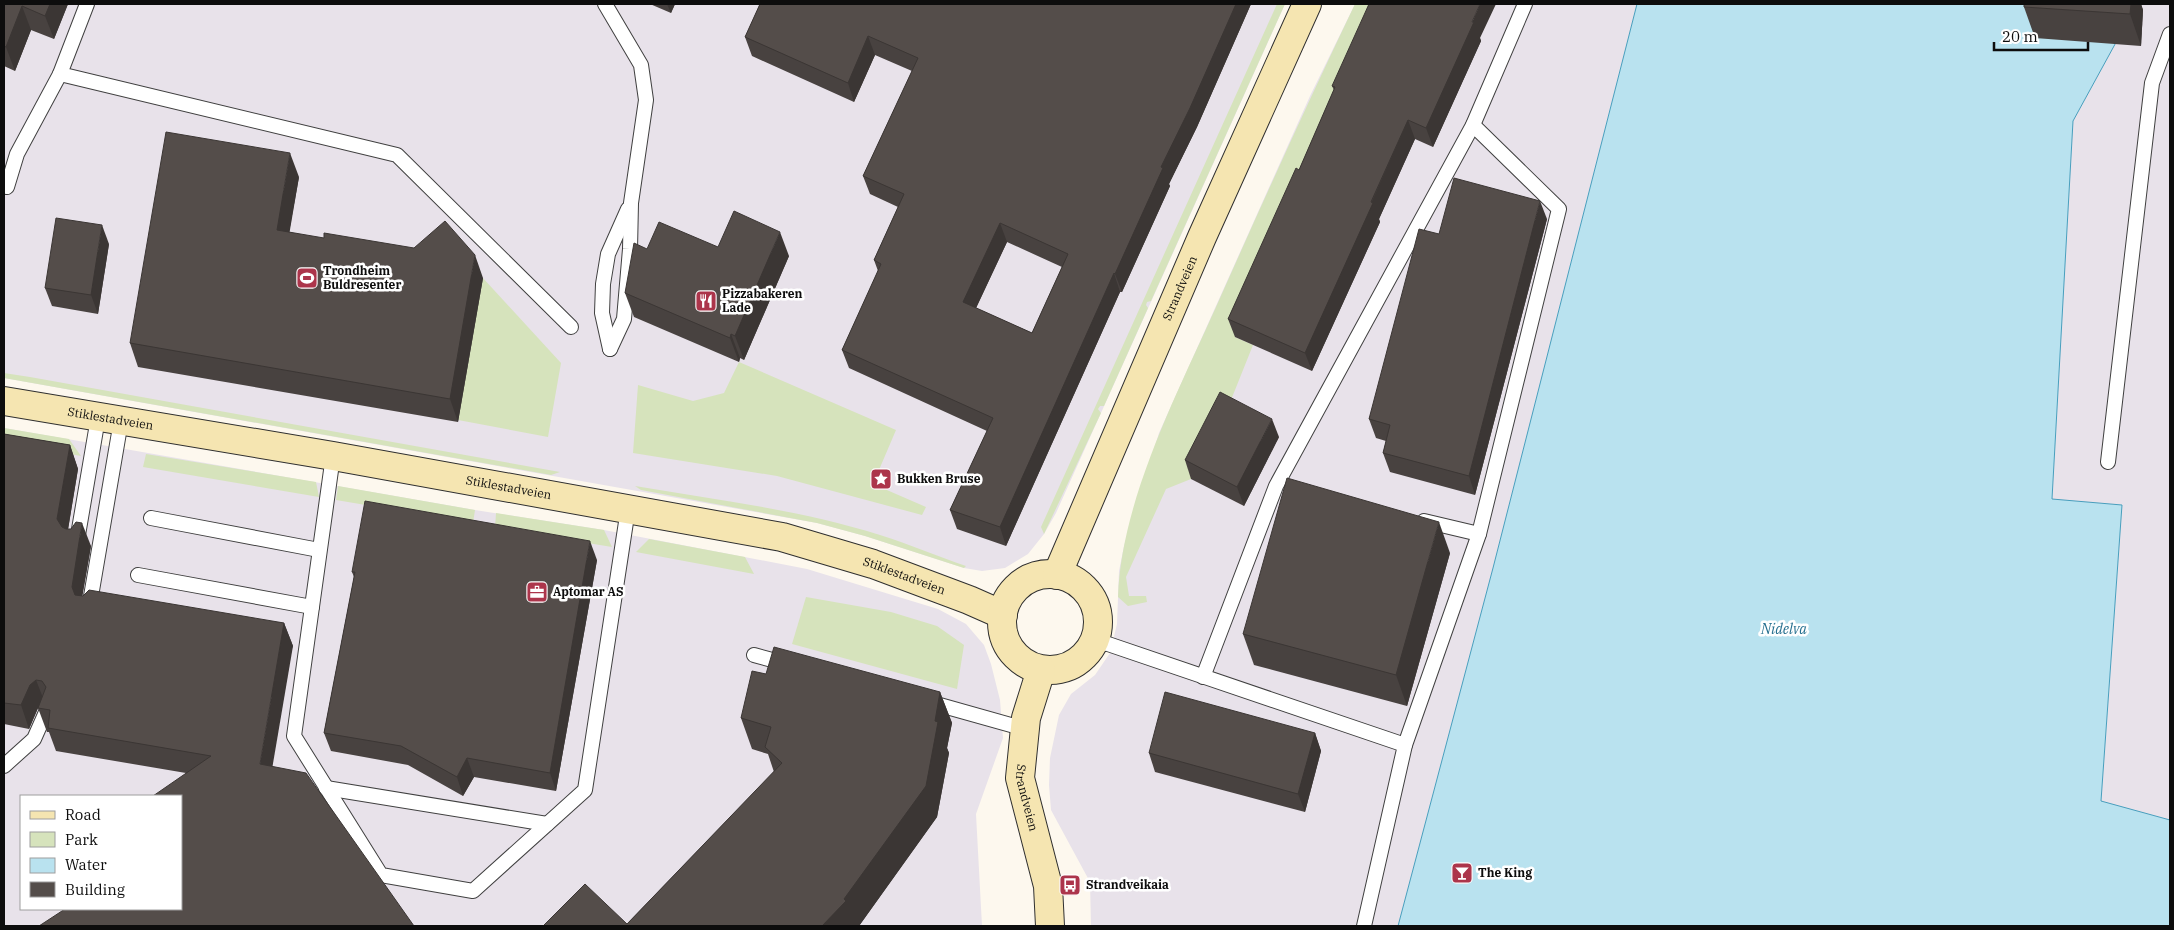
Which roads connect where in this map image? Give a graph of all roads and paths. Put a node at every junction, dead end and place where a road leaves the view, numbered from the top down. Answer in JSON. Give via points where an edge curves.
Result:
{"nodes":[{"id":1,"x":87,"y":4,"type":"edge"},
{"id":2,"x":604,"y":4,"type":"edge"},
{"id":3,"x":1307,"y":4,"type":"edge"},
{"id":4,"x":1526,"y":4,"type":"edge"},
{"id":5,"x":2170,"y":34,"type":"edge"},
{"id":6,"x":60,"y":74,"type":"junction"},
{"id":7,"x":1473,"y":125,"type":"junction"},
{"id":8,"x":7,"y":188,"type":"dead end"},
{"id":9,"x":631,"y":203,"type":"junction"},
{"id":10,"x":571,"y":327,"type":"dead end"},
{"id":11,"x":4,"y":401,"type":"edge"},
{"id":12,"x":110,"y":419,"type":"junction"},
{"id":13,"x":333,"y":456,"type":"junction"},
{"id":14,"x":2108,"y":462,"type":"dead end"},
{"id":15,"x":628,"y":509,"type":"junction"},
{"id":16,"x":151,"y":518,"type":"dead end"},
{"id":17,"x":1411,"y":518,"type":"edge"},
{"id":18,"x":1479,"y":534,"type":"junction"},
{"id":19,"x":76,"y":544,"type":"edge"},
{"id":20,"x":319,"y":550,"type":"junction"},
{"id":21,"x":138,"y":575,"type":"dead end"},
{"id":22,"x":1057,"y":575,"type":"junction"},
{"id":23,"x":312,"y":607,"type":"junction"},
{"id":24,"x":89,"y":611,"type":"edge"},
{"id":25,"x":1003,"y":615,"type":"junction"},
{"id":26,"x":1094,"y":643,"type":"junction"},
{"id":27,"x":754,"y":655,"type":"dead end"},
{"id":28,"x":800,"y":667,"type":"edge"},
{"id":29,"x":1041,"y":670,"type":"junction"},
{"id":30,"x":1203,"y":677,"type":"junction"},
{"id":31,"x":918,"y":699,"type":"edge"},
{"id":32,"x":46,"y":712,"type":"edge"},
{"id":33,"x":1025,"y":729,"type":"junction"},
{"id":34,"x":1405,"y":745,"type":"junction"},
{"id":35,"x":4,"y":766,"type":"edge"},
{"id":36,"x":326,"y":788,"type":"junction"},
{"id":37,"x":547,"y":824,"type":"junction"},
{"id":38,"x":1050,"y":926,"type":"edge"},
{"id":39,"x":1364,"y":926,"type":"edge"}],
"edges":[{"from":1,"to":6,"type":"lane"},
{"from":2,"to":9,"type":"lane","via":[[641,66],[646,100]]},
{"from":3,"to":22,"type":"main road","name":"Strandveien","via":[[1198,246]]},
{"from":4,"to":7,"type":"lane"},
{"from":5,"to":14,"type":"lane","via":[[2152,83]]},
{"from":6,"to":8,"type":"lane","via":[[17,154]]},
{"from":6,"to":10,"type":"lane","via":[[397,156]]},
{"from":7,"to":18,"type":"lane","via":[[1559,209]]},
{"from":7,"to":30,"type":"lane","via":[[1281,487]]},
{"from":9,"to":9,"type":"lane","via":[[608,254],[602,313],[610,349],[624,319]]},
{"from":11,"to":12,"type":"main road","name":"Stiklestadveien"},
{"from":12,"to":13,"type":"main road","name":"Stiklestadveien"},
{"from":12,"to":19,"type":"lane"},
{"from":12,"to":24,"type":"lane"},
{"from":13,"to":15,"type":"main road","name":"Stiklestadveien"},
{"from":13,"to":20,"type":"lane"},
{"from":15,"to":25,"type":"main road","name":"Stiklestadveien","via":[[782,537],[873,564]]},
{"from":15,"to":37,"type":"lane","via":[[585,790]]},
{"from":16,"to":20,"type":"lane"},
{"from":17,"to":18,"type":"lane"},
{"from":18,"to":34,"type":"lane"},
{"from":20,"to":23,"type":"lane"},
{"from":21,"to":23,"type":"lane"},
{"from":22,"to":25,"type":"main road","via":[[1033,578],[1022,584],[1006,603]]},
{"from":22,"to":26,"type":"main road","via":[[1081,585],[1096,606],[1098,631]]},
{"from":23,"to":36,"type":"lane","via":[[294,736]]},
{"from":25,"to":29,"type":"main road","via":[[1004,636],[1014,654],[1031,667]]},
{"from":26,"to":29,"type":"main road","via":[[1083,658],[1068,667]]},
{"from":26,"to":30,"type":"lane","via":[[1108,644]]},
{"from":27,"to":28,"type":"lane"},
{"from":29,"to":33,"type":"main road","name":"Strandveien"},
{"from":30,"to":34,"type":"lane"},
{"from":31,"to":33,"type":"lane"},
{"from":32,"to":35,"type":"lane","via":[[34,739]]},
{"from":33,"to":38,"type":"main road","name":"Strandveien","via":[[1020,778],[1048,886]]},
{"from":34,"to":39,"type":"lane"},
{"from":36,"to":37,"type":"lane"},
{"from":36,"to":37,"type":"lane","via":[[381,876],[473,891]]}]}
